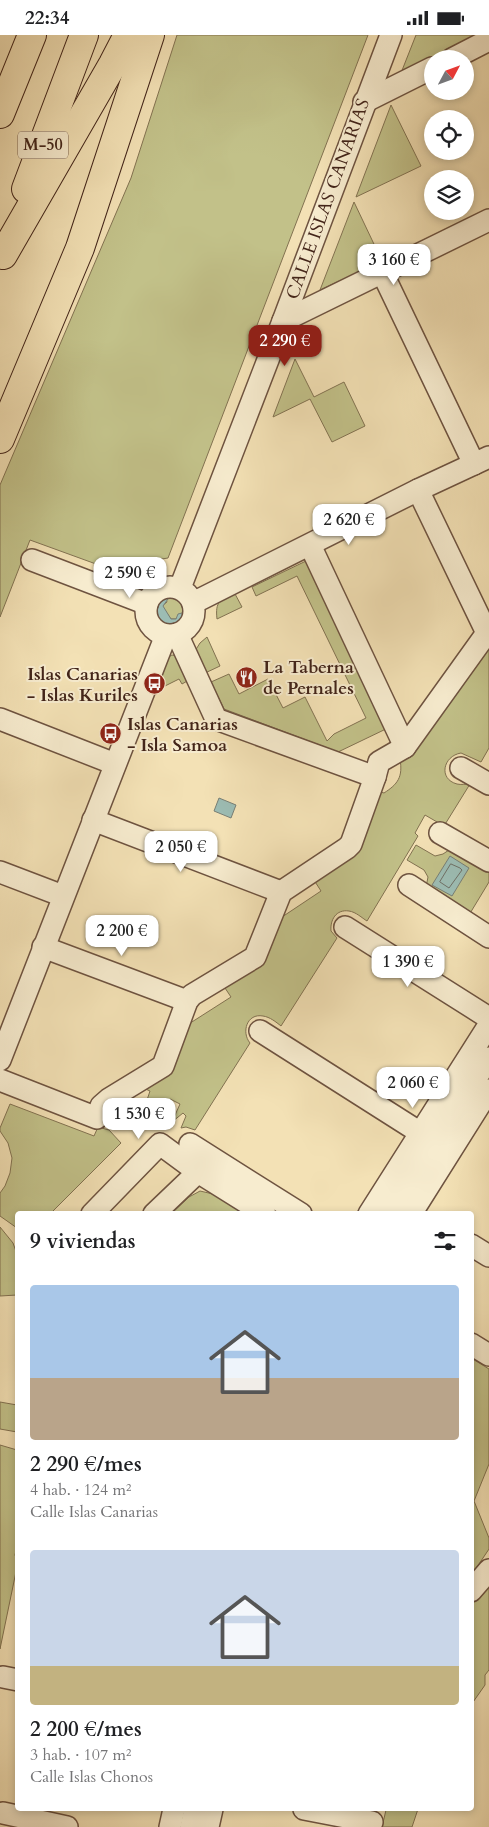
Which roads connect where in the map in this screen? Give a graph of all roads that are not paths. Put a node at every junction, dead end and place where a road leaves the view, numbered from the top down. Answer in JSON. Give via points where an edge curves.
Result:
{"nodes":[{"id":1,"x":32,"y":35,"type":"edge"},
{"id":2,"x":84,"y":35,"type":"edge"},
{"id":3,"x":128,"y":35,"type":"edge"},
{"id":4,"x":150,"y":35,"type":"edge"},
{"id":5,"x":390,"y":35,"type":"edge"},
{"id":6,"x":489,"y":40,"type":"edge"},
{"id":7,"x":470,"y":50,"type":"edge"},
{"id":8,"x":424,"y":72,"type":"edge"},
{"id":9,"x":364,"y":102,"type":"junction"},
{"id":10,"x":0,"y":114,"type":"edge"},
{"id":11,"x":489,"y":221,"type":"edge"},
{"id":12,"x":2,"y":258,"type":"edge"},
{"id":13,"x":382,"y":272,"type":"junction"},
{"id":14,"x":283,"y":321,"type":"junction"},
{"id":15,"x":0,"y":439,"type":"edge"},
{"id":16,"x":482,"y":461,"type":"edge"},
{"id":17,"x":418,"y":490,"type":"junction"},
{"id":18,"x":310,"y":545,"type":"junction"},
{"id":19,"x":32,"y":561,"type":"dead end"},
{"id":20,"x":186,"y":595,"type":"junction"},
{"id":21,"x":147,"y":604,"type":"junction"},
{"id":22,"x":488,"y":632,"type":"edge"},
{"id":23,"x":171,"y":635,"type":"junction"},
{"id":24,"x":0,"y":719,"type":"edge"},
{"id":25,"x":405,"y":747,"type":"junction"},
{"id":26,"x":114,"y":764,"type":"junction"},
{"id":27,"x":461,"y":768,"type":"dead end"},
{"id":28,"x":375,"y":777,"type":"junction"},
{"id":29,"x":489,"y":784,"type":"edge"},
{"id":30,"x":93,"y":820,"type":"junction"},
{"id":31,"x":440,"y":833,"type":"dead end"},
{"id":32,"x":489,"y":861,"type":"edge"},
{"id":33,"x":0,"y":872,"type":"edge"},
{"id":34,"x":408,"y":885,"type":"dead end"},
{"id":35,"x":281,"y":892,"type":"junction"},
{"id":36,"x":63,"y":896,"type":"junction"},
{"id":37,"x":346,"y":927,"type":"dead end"},
{"id":38,"x":489,"y":937,"type":"edge"},
{"id":39,"x":43,"y":947,"type":"junction"},
{"id":40,"x":187,"y":1001,"type":"junction"},
{"id":41,"x":489,"y":1018,"type":"edge"},
{"id":42,"x":6,"y":1025,"type":"edge"},
{"id":43,"x":489,"y":1025,"type":"edge"},
{"id":44,"x":260,"y":1031,"type":"dead end"},
{"id":45,"x":0,"y":1060,"type":"edge"},
{"id":46,"x":486,"y":1062,"type":"edge"},
{"id":47,"x":456,"y":1077,"type":"junction"},
{"id":48,"x":0,"y":1080,"type":"edge"},
{"id":49,"x":488,"y":1094,"type":"edge"},
{"id":50,"x":448,"y":1123,"type":"junction"},
{"id":51,"x":419,"y":1132,"type":"junction"},
{"id":52,"x":190,"y":1144,"type":"dead end"},
{"id":53,"x":450,"y":1153,"type":"junction"},
{"id":54,"x":204,"y":1168,"type":"junction"},
{"id":55,"x":95,"y":1211,"type":"edge"},
{"id":56,"x":157,"y":1211,"type":"edge"},
{"id":57,"x":261,"y":1211,"type":"edge"},
{"id":58,"x":295,"y":1211,"type":"edge"},
{"id":59,"x":371,"y":1211,"type":"edge"},
{"id":60,"x":391,"y":1211,"type":"edge"},
{"id":61,"x":417,"y":1211,"type":"edge"},
{"id":62,"x":474,"y":1247,"type":"edge"},
{"id":63,"x":489,"y":1256,"type":"edge"},
{"id":64,"x":474,"y":1346,"type":"edge"},
{"id":65,"x":489,"y":1355,"type":"edge"},
{"id":66,"x":489,"y":1570,"type":"edge"},
{"id":67,"x":474,"y":1588,"type":"edge"},
{"id":68,"x":174,"y":1811,"type":"edge"},
{"id":69,"x":194,"y":1811,"type":"edge"},
{"id":70,"x":212,"y":1811,"type":"edge"},
{"id":71,"x":314,"y":1811,"type":"edge"},
{"id":72,"x":3,"y":1813,"type":"dead end"},
{"id":73,"x":372,"y":1822,"type":"dead end"},
{"id":74,"x":66,"y":1827,"type":"edge"},
{"id":75,"x":170,"y":1827,"type":"edge"},
{"id":76,"x":191,"y":1827,"type":"edge"},
{"id":77,"x":208,"y":1827,"type":"edge"}],
"edges":[{"from":1,"to":10,"type":"highway","number":"M-50"},
{"from":2,"to":12,"type":"highway","number":"M-50"},
{"from":3,"to":12,"type":"highway"},
{"from":4,"to":15,"type":"highway","via":[[80,247]]},
{"from":5,"to":9,"type":"street","name":"CALLE ISLAS CANARIAS"},
{"from":6,"to":7,"type":"street"},
{"from":8,"to":9,"type":"street"},
{"from":9,"to":14,"type":"street","name":"CALLE ISLAS CANARIAS"},
{"from":11,"to":13,"type":"street"},
{"from":13,"to":14,"type":"street"},
{"from":13,"to":16,"type":"street"},
{"from":14,"to":20,"type":"street","name":"CALLE ISLAS CANARIAS"},
{"from":16,"to":17,"type":"street"},
{"from":17,"to":18,"type":"street"},
{"from":17,"to":22,"type":"street"},
{"from":18,"to":20,"type":"street"},
{"from":18,"to":25,"type":"street"},
{"from":19,"to":21,"type":"street"},
{"from":20,"to":21,"type":"street","via":[[168,587],[154,593]]},
{"from":20,"to":23,"type":"street","via":[[194,611],[191,623],[186,629]]},
{"from":21,"to":23,"type":"street","via":[[152,626]]},
{"from":22,"to":25,"type":"street"},
{"from":23,"to":26,"type":"street"},
{"from":23,"to":28,"type":"street","via":[[216,719]]},
{"from":24,"to":26,"type":"street"},
{"from":25,"to":28,"type":"street","via":[[379,762]]},
{"from":26,"to":30,"type":"street"},
{"from":27,"to":29,"type":"street"},
{"from":28,"to":35,"type":"street","via":[[347,848]]},
{"from":30,"to":35,"type":"street"},
{"from":30,"to":36,"type":"street"},
{"from":31,"to":32,"type":"street"},
{"from":33,"to":36,"type":"street"},
{"from":34,"to":38,"type":"street"},
{"from":35,"to":40,"type":"street","via":[[255,957]]},
{"from":36,"to":39,"type":"street"},
{"from":37,"to":41,"type":"street"},
{"from":39,"to":40,"type":"street"},
{"from":39,"to":42,"type":"street"},
{"from":40,"to":48,"type":"street","via":[[163,1066],[109,1099],[101,1106],[97,1117]]},
{"from":42,"to":45,"type":"street"},
{"from":43,"to":47,"type":"street"},
{"from":44,"to":51,"type":"street"},
{"from":46,"to":47,"type":"street"},
{"from":46,"to":50,"type":"street"},
{"from":47,"to":51,"type":"street"},
{"from":49,"to":53,"type":"street"},
{"from":50,"to":53,"type":"street"},
{"from":50,"to":60,"type":"street"},
{"from":51,"to":59,"type":"street"},
{"from":52,"to":54,"type":"street"},
{"from":53,"to":61,"type":"street"},
{"from":54,"to":55,"type":"street","via":[[160,1144]]},
{"from":54,"to":56,"type":"street"},
{"from":54,"to":57,"type":"street"},
{"from":54,"to":58,"type":"street"},
{"from":62,"to":63,"type":"street"},
{"from":64,"to":65,"type":"street"},
{"from":66,"to":67,"type":"street"},
{"from":68,"to":75,"type":"street"},
{"from":69,"to":76,"type":"street"},
{"from":70,"to":77,"type":"street"},
{"from":71,"to":73,"type":"street"},
{"from":72,"to":74,"type":"street"}]}
